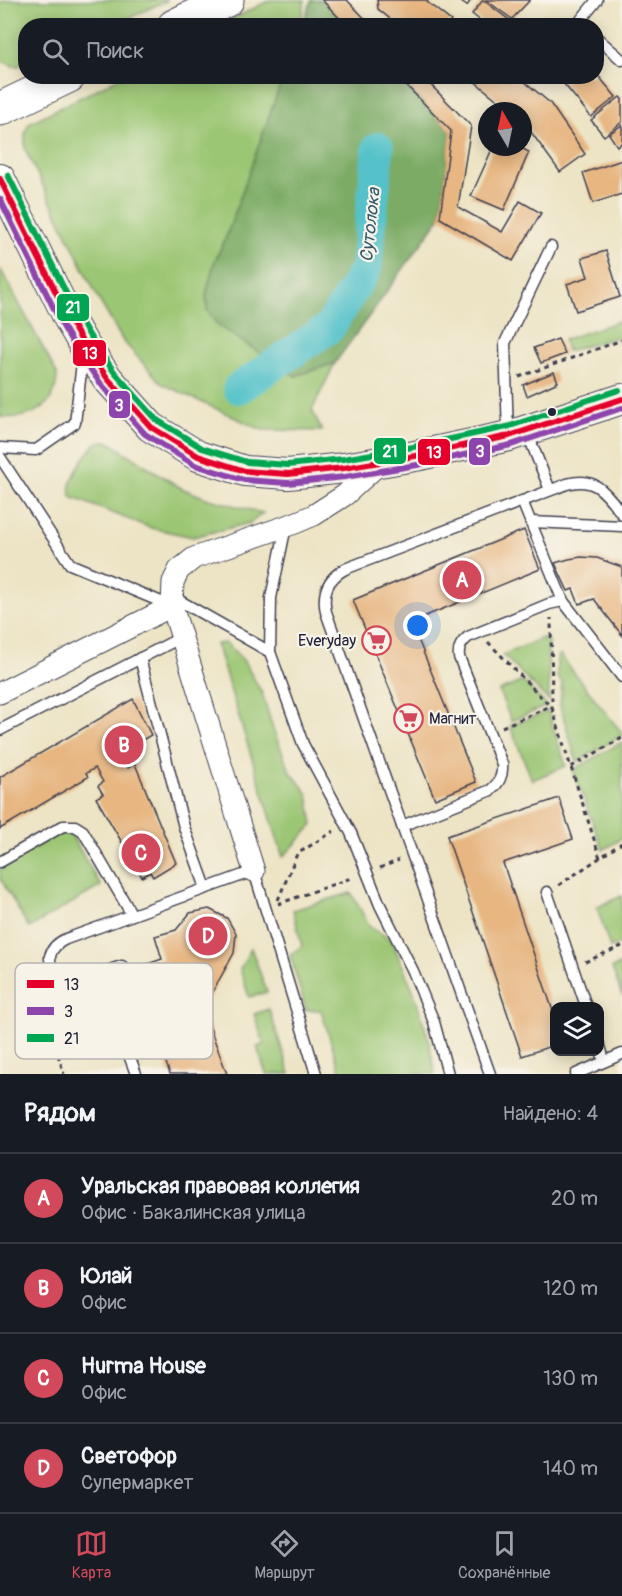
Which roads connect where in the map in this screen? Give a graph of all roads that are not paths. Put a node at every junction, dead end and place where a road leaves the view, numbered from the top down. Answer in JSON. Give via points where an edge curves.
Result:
{"nodes":[{"id":1,"x":227,"y":0,"type":"edge"},
{"id":2,"x":597,"y":0,"type":"edge"},
{"id":3,"x":190,"y":18,"type":"edge"},
{"id":4,"x":582,"y":18,"type":"edge"},
{"id":5,"x":604,"y":43,"type":"edge"},
{"id":6,"x":622,"y":60,"type":"edge"},
{"id":7,"x":52,"y":84,"type":"edge"},
{"id":8,"x":0,"y":109,"type":"edge"},
{"id":9,"x":0,"y":180,"type":"edge"},
{"id":10,"x":552,"y":247,"type":"dead end"},
{"id":11,"x":84,"y":345,"type":"junction"},
{"id":12,"x":622,"y":399,"type":"edge"},
{"id":13,"x":518,"y":433,"type":"junction"},
{"id":14,"x":0,"y":448,"type":"edge"},
{"id":15,"x":0,"y":457,"type":"edge"},
{"id":16,"x":381,"y":462,"type":"junction"},
{"id":17,"x":550,"y":490,"type":"junction"},
{"id":18,"x":522,"y":501,"type":"junction"},
{"id":19,"x":622,"y":514,"type":"edge"},
{"id":20,"x":531,"y":522,"type":"junction"},
{"id":21,"x":286,"y":526,"type":"junction"},
{"id":22,"x":622,"y":526,"type":"edge"},
{"id":23,"x":172,"y":601,"type":"junction"},
{"id":24,"x":563,"y":601,"type":"junction"},
{"id":25,"x":182,"y":637,"type":"junction"},
{"id":26,"x":270,"y":652,"type":"junction"},
{"id":27,"x":140,"y":658,"type":"junction"},
{"id":28,"x":622,"y":677,"type":"edge"},
{"id":29,"x":0,"y":693,"type":"edge"},
{"id":30,"x":0,"y":730,"type":"edge"},
{"id":31,"x":402,"y":826,"type":"junction"},
{"id":32,"x":0,"y":862,"type":"edge"},
{"id":33,"x":254,"y":871,"type":"junction"},
{"id":34,"x":206,"y":888,"type":"junction"},
{"id":35,"x":547,"y":892,"type":"road end"},
{"id":36,"x":132,"y":915,"type":"junction"},
{"id":37,"x":50,"y":963,"type":"edge"},
{"id":38,"x":585,"y":1002,"type":"edge"},
{"id":39,"x":622,"y":1054,"type":"edge"},
{"id":40,"x":603,"y":1056,"type":"edge"},
{"id":41,"x":130,"y":1059,"type":"edge"},
{"id":42,"x":604,"y":1060,"type":"junction"},
{"id":43,"x":136,"y":1074,"type":"edge"},
{"id":44,"x":316,"y":1074,"type":"edge"},
{"id":45,"x":448,"y":1074,"type":"edge"},
{"id":46,"x":490,"y":1074,"type":"edge"},
{"id":47,"x":576,"y":1074,"type":"edge"}],
"edges":[{"from":1,"to":3,"type":"main road"},
{"from":2,"to":4,"type":"lane"},
{"from":5,"to":6,"type":"lane"},
{"from":7,"to":8,"type":"main road"},
{"from":9,"to":11,"type":"main road"},
{"from":10,"to":13,"type":"lane","via":[[505,343],[506,381]]},
{"from":11,"to":14,"type":"lane","via":[[75,423],[36,450]]},
{"from":11,"to":16,"type":"main road","via":[[151,427],[198,456],[245,471],[288,474]]},
{"from":12,"to":13,"type":"main road"},
{"from":13,"to":16,"type":"main road"},
{"from":13,"to":17,"type":"lane"},
{"from":15,"to":23,"type":"lane","via":[[69,564]]},
{"from":16,"to":21,"type":"street","via":[[330,506]]},
{"from":17,"to":18,"type":"lane"},
{"from":17,"to":19,"type":"lane","via":[[576,481],[594,484]]},
{"from":18,"to":20,"type":"lane"},
{"from":18,"to":31,"type":"lane","via":[[345,569],[332,578],[325,592],[326,612]]},
{"from":20,"to":22,"type":"lane"},
{"from":20,"to":24,"type":"lane"},
{"from":21,"to":23,"type":"street","via":[[194,558],[179,570],[173,582]]},
{"from":21,"to":26,"type":"lane","via":[[271,598]]},
{"from":23,"to":25,"type":"street"},
{"from":23,"to":26,"type":"lane"},
{"from":23,"to":29,"type":"street"},
{"from":24,"to":28,"type":"lane"},
{"from":24,"to":31,"type":"lane","via":[[550,603],[462,642],[459,657],[502,764],[501,778],[491,790]]},
{"from":25,"to":27,"type":"lane"},
{"from":25,"to":33,"type":"street"},
{"from":26,"to":45,"type":"lane","via":[[303,744],[346,825],[413,971],[434,1022]]},
{"from":27,"to":30,"type":"lane"},
{"from":27,"to":34,"type":"lane","via":[[182,820]]},
{"from":31,"to":46,"type":"lane"},
{"from":32,"to":36,"type":"lane","via":[[63,826],[75,826],[83,831]]},
{"from":33,"to":34,"type":"lane"},
{"from":33,"to":44,"type":"lane"},
{"from":34,"to":36,"type":"lane"},
{"from":35,"to":38,"type":"lane"},
{"from":36,"to":37,"type":"lane","via":[[60,942],[50,955]]},
{"from":39,"to":42,"type":"lane"},
{"from":40,"to":42,"type":"lane"},
{"from":41,"to":43,"type":"lane"},
{"from":42,"to":47,"type":"lane"}]}
